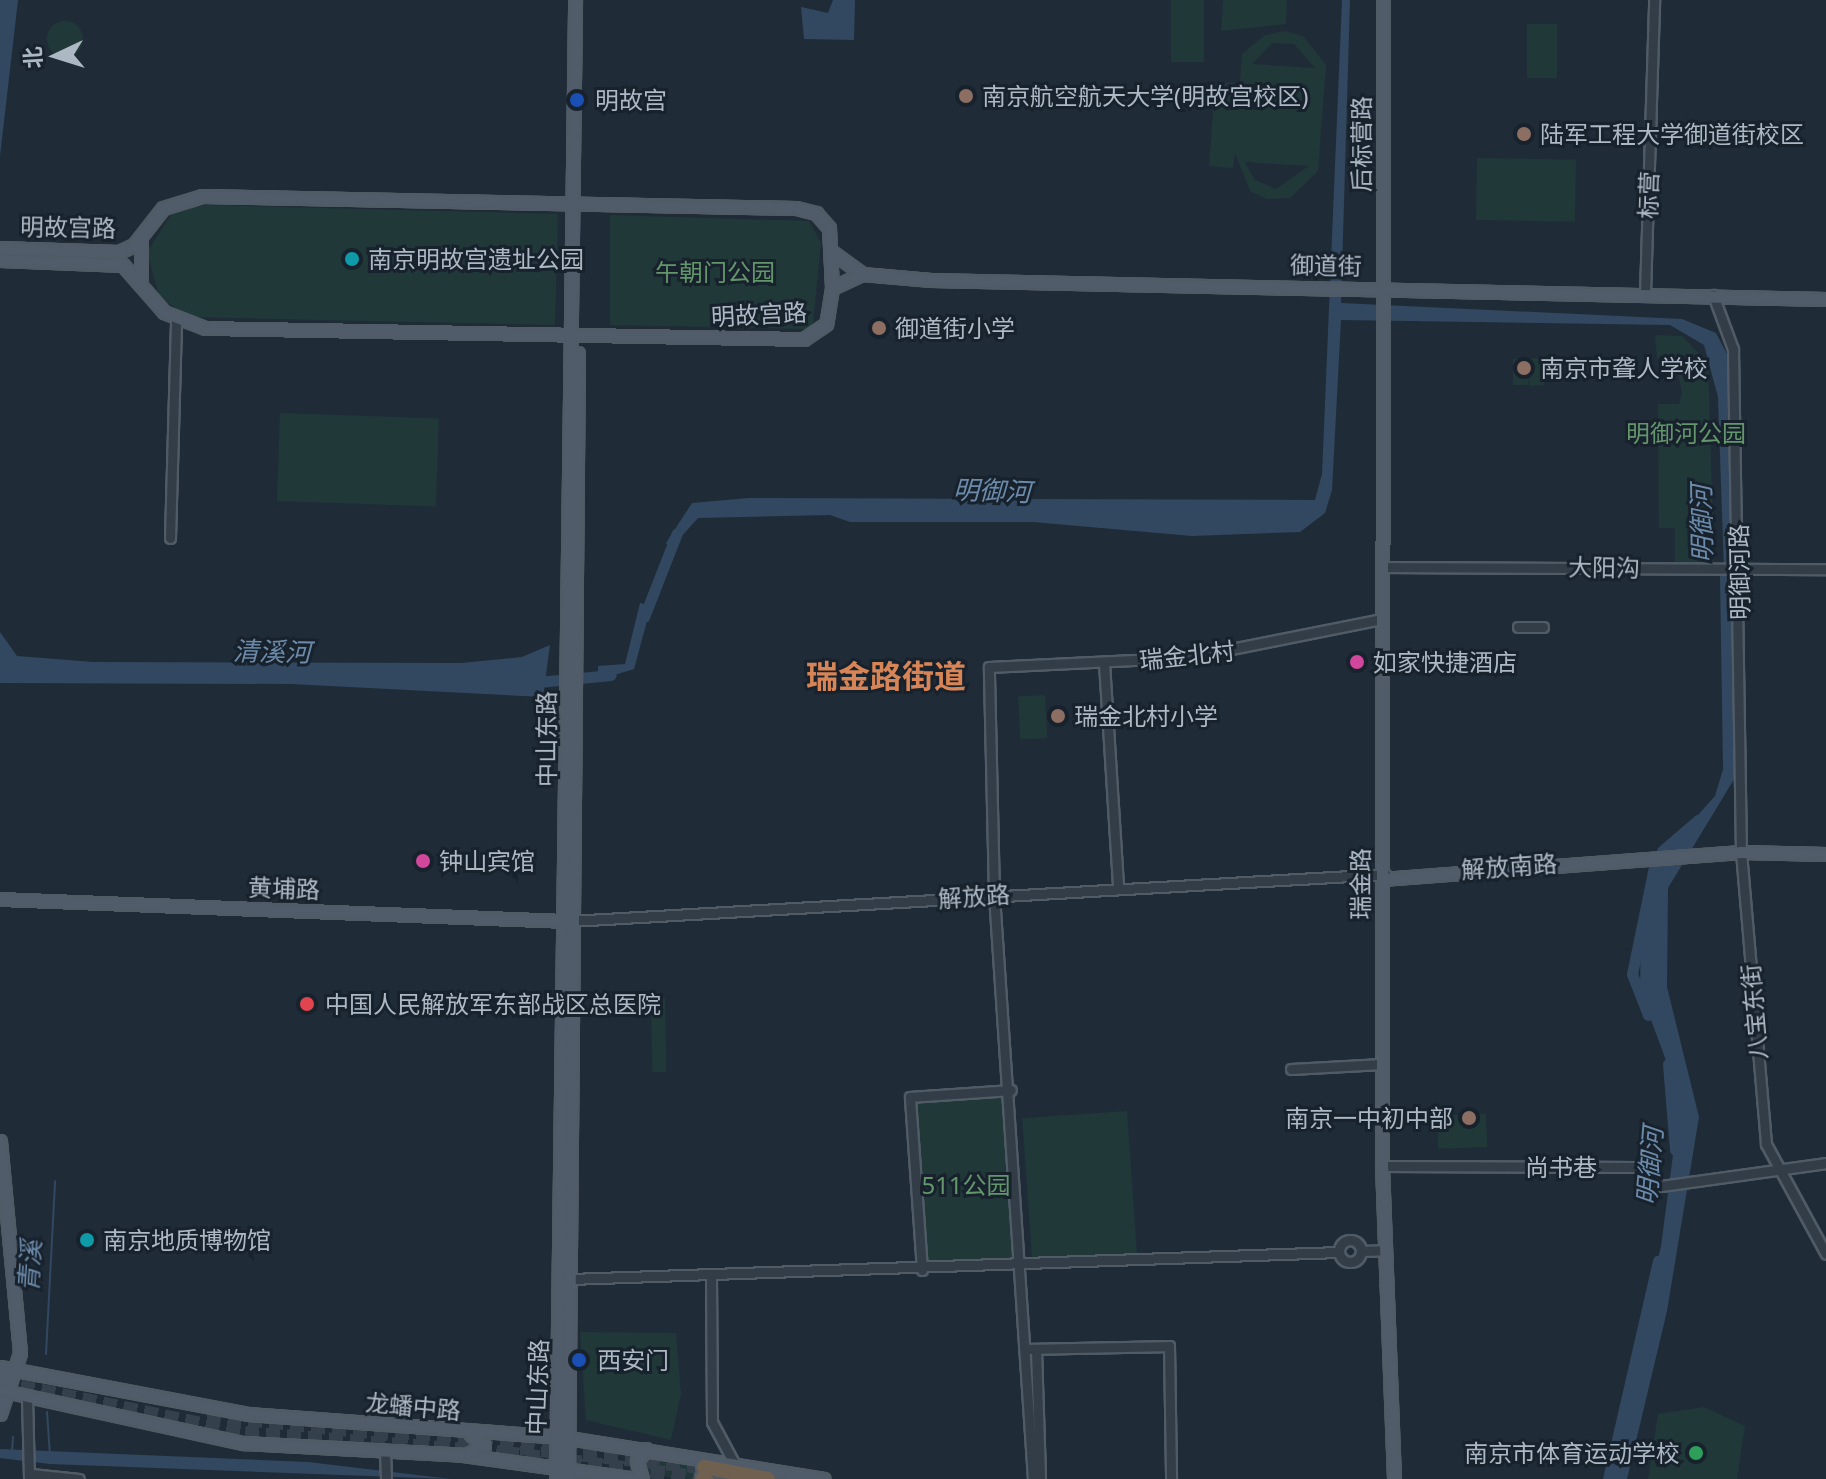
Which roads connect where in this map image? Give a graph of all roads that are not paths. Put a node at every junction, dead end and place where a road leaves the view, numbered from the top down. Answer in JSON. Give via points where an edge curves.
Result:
{"nodes":[{"id":1,"x":575,"y":0,"type":"edge"},
{"id":2,"x":582,"y":0,"type":"edge"},
{"id":3,"x":1383,"y":0,"type":"edge"},
{"id":4,"x":1654,"y":0,"type":"edge"},
{"id":5,"x":576,"y":203,"type":"junction"},
{"id":6,"x":143,"y":232,"type":"junction"},
{"id":7,"x":0,"y":248,"type":"edge"},
{"id":8,"x":832,"y":252,"type":"junction"},
{"id":9,"x":0,"y":260,"type":"edge"},
{"id":10,"x":862,"y":274,"type":"junction"},
{"id":11,"x":141,"y":278,"type":"junction"},
{"id":12,"x":832,"y":288,"type":"junction"},
{"id":13,"x":1382,"y":288,"type":"junction"},
{"id":14,"x":1645,"y":293,"type":"junction"},
{"id":15,"x":1713,"y":295,"type":"junction"},
{"id":16,"x":1826,"y":299,"type":"edge"},
{"id":17,"x":176,"y":320,"type":"junction"},
{"id":18,"x":574,"y":336,"type":"junction"},
{"id":19,"x":170,"y":538,"type":"dead end"},
{"id":20,"x":1383,"y":567,"type":"junction"},
{"id":21,"x":1826,"y":569,"type":"edge"},
{"id":22,"x":1739,"y":570,"type":"junction"},
{"id":23,"x":1382,"y":619,"type":"junction"},
{"id":24,"x":1518,"y":627,"type":"dead end"},
{"id":25,"x":1543,"y":627,"type":"dead end"},
{"id":26,"x":1104,"y":663,"type":"junction"},
{"id":27,"x":1741,"y":852,"type":"junction"},
{"id":28,"x":1826,"y":854,"type":"edge"},
{"id":29,"x":1637,"y":858,"type":"junction"},
{"id":30,"x":1544,"y":864,"type":"joint"},
{"id":31,"x":1382,"y":874,"type":"junction"},
{"id":32,"x":1118,"y":886,"type":"junction"},
{"id":33,"x":994,"y":895,"type":"junction"},
{"id":34,"x":0,"y":899,"type":"edge"},
{"id":35,"x":571,"y":921,"type":"junction"},
{"id":36,"x":1382,"y":1064,"type":"junction"},
{"id":37,"x":1291,"y":1069,"type":"dead end"},
{"id":38,"x":1011,"y":1090,"type":"junction"},
{"id":39,"x":0,"y":1141,"type":"edge"},
{"id":40,"x":1826,"y":1163,"type":"edge"},
{"id":41,"x":1382,"y":1166,"type":"junction"},
{"id":42,"x":1781,"y":1167,"type":"junction"},
{"id":43,"x":1385,"y":1250,"type":"junction"},
{"id":44,"x":1361,"y":1251,"type":"junction"},
{"id":45,"x":1339,"y":1252,"type":"junction"},
{"id":46,"x":1826,"y":1254,"type":"edge"},
{"id":47,"x":1024,"y":1267,"type":"junction"},
{"id":48,"x":922,"y":1270,"type":"junction"},
{"id":49,"x":711,"y":1277,"type":"junction"},
{"id":50,"x":570,"y":1279,"type":"junction"},
{"id":51,"x":1033,"y":1349,"type":"junction"},
{"id":52,"x":0,"y":1367,"type":"edge"},
{"id":53,"x":16,"y":1370,"type":"junction"},
{"id":54,"x":0,"y":1382,"type":"edge"},
{"id":55,"x":6,"y":1392,"type":"edge"},
{"id":56,"x":27,"y":1396,"type":"junction"},
{"id":57,"x":0,"y":1414,"type":"edge"},
{"id":58,"x":463,"y":1432,"type":"junction"},
{"id":59,"x":563,"y":1438,"type":"junction"},
{"id":60,"x":646,"y":1449,"type":"junction"},
{"id":61,"x":385,"y":1450,"type":"junction"},
{"id":62,"x":463,"y":1455,"type":"junction"},
{"id":63,"x":734,"y":1463,"type":"junction"},
{"id":64,"x":564,"y":1470,"type":"edge"},
{"id":65,"x":31,"y":1472,"type":"edge"},
{"id":66,"x":704,"y":1475,"type":"tunnel mouth"},
{"id":67,"x":79,"y":1479,"type":"edge"},
{"id":68,"x":386,"y":1479,"type":"edge"},
{"id":69,"x":556,"y":1479,"type":"edge"},
{"id":70,"x":636,"y":1479,"type":"edge"},
{"id":71,"x":642,"y":1479,"type":"edge"},
{"id":72,"x":768,"y":1479,"type":"edge"},
{"id":73,"x":824,"y":1479,"type":"edge"},
{"id":74,"x":1033,"y":1479,"type":"edge"},
{"id":75,"x":1040,"y":1479,"type":"edge"},
{"id":76,"x":1171,"y":1479,"type":"edge"},
{"id":77,"x":1394,"y":1479,"type":"edge"}],
"edges":[{"from":1,"to":5,"type":"main road","name":"中山东路"},
{"from":2,"to":5,"type":"main road","name":"中山东路"},
{"from":3,"to":13,"type":"main road","name":"后标营路"},
{"from":4,"to":14,"type":"street","name":"标营"},
{"from":5,"to":6,"type":"main road","name":"明故宫路","via":[[202,196],[163,208]]},
{"from":5,"to":8,"type":"main road","name":"明故宫路","via":[[805,209],[829,228]]},
{"from":5,"to":18,"type":"main road","name":"中山东路"},
{"from":6,"to":7,"type":"main road","name":"明故宫路","via":[[119,252]]},
{"from":6,"to":11,"type":"main road"},
{"from":8,"to":10,"type":"main road"},
{"from":8,"to":12,"type":"main road","name":"明故宫路"},
{"from":9,"to":11,"type":"main road","name":"明故宫路","via":[[116,264]]},
{"from":10,"to":12,"type":"main road"},
{"from":10,"to":13,"type":"main road","name":"御道街"},
{"from":11,"to":17,"type":"main road","via":[[153,301]]},
{"from":12,"to":18,"type":"main road","name":"明故宫路","via":[[826,324],[810,338]]},
{"from":13,"to":14,"type":"main road","name":"御道街"},
{"from":13,"to":20,"type":"main road","name":"瑞金路"},
{"from":14,"to":15,"type":"main road","name":"御道街"},
{"from":15,"to":16,"type":"main road","name":"御道街"},
{"from":15,"to":22,"type":"street","name":"明御河路","via":[[1733,349]]},
{"from":17,"to":18,"type":"main road","name":"明故宫路","via":[[205,328]]},
{"from":17,"to":19,"type":"street"},
{"from":18,"to":35,"type":"main road","name":"中山东路"},
{"from":20,"to":22,"type":"street","name":"大阳沟"},
{"from":20,"to":23,"type":"main road","name":"瑞金路"},
{"from":21,"to":22,"type":"street","name":"大阳沟"},
{"from":22,"to":27,"type":"street","name":"明御河路"},
{"from":23,"to":26,"type":"street","name":"瑞金北村","via":[[1333,624],[1266,645]]},
{"from":23,"to":31,"type":"main road","name":"瑞金路"},
{"from":24,"to":25,"type":"street"},
{"from":26,"to":32,"type":"street"},
{"from":26,"to":33,"type":"street","name":"瑞金北村","via":[[989,667]]},
{"from":27,"to":28,"type":"street"},
{"from":27,"to":29,"type":"main road"},
{"from":27,"to":29,"type":"street"},
{"from":27,"to":42,"type":"street","name":"八宝东街","via":[[1766,1144]]},
{"from":29,"to":30,"type":"main road"},
{"from":30,"to":31,"type":"street","name":"解放南路"},
{"from":31,"to":32,"type":"street","name":"解放路"},
{"from":31,"to":36,"type":"main road","name":"瑞金路"},
{"from":32,"to":33,"type":"street","name":"解放路"},
{"from":33,"to":35,"type":"street","name":"解放路"},
{"from":33,"to":38,"type":"street"},
{"from":34,"to":35,"type":"main road","name":"黄埔路"},
{"from":35,"to":50,"type":"main road","name":"中山东路"},
{"from":35,"to":59,"type":"main road","name":"中山东路"},
{"from":36,"to":37,"type":"street"},
{"from":36,"to":41,"type":"main road","name":"瑞金路"},
{"from":38,"to":47,"type":"street"},
{"from":38,"to":48,"type":"street","via":[[910,1097]]},
{"from":39,"to":53,"type":"main road"},
{"from":40,"to":42,"type":"street","name":"尚书巷"},
{"from":41,"to":42,"type":"street","name":"尚书巷","via":[[1639,1167],[1661,1186]]},
{"from":41,"to":43,"type":"main road","name":"瑞金路"},
{"from":42,"to":46,"type":"street","name":"八宝东街"},
{"from":43,"to":44,"type":"street"},
{"from":43,"to":77,"type":"main road","name":"瑞金路"},
{"from":44,"to":45,"type":"street","via":[[1349,1262]]},
{"from":44,"to":45,"type":"street","via":[[1350,1240]]},
{"from":45,"to":47,"type":"street"},
{"from":47,"to":48,"type":"street"},
{"from":47,"to":51,"type":"street"},
{"from":48,"to":49,"type":"street"},
{"from":49,"to":50,"type":"street"},
{"from":49,"to":63,"type":"street","via":[[712,1422]]},
{"from":50,"to":59,"type":"main road","name":"中山东路"},
{"from":51,"to":74,"type":"street"},
{"from":51,"to":75,"type":"street"},
{"from":51,"to":76,"type":"street","via":[[1169,1346]]},
{"from":52,"to":53,"type":"main road","name":"龙蟠中路"},
{"from":53,"to":54,"type":"main road"},
{"from":53,"to":55,"type":"main road"},
{"from":53,"to":58,"type":"main road","name":"龙蟠中路","via":[[248,1414]]},
{"from":55,"to":56,"type":"main road","name":"龙蟠中路"},
{"from":55,"to":57,"type":"main road"},
{"from":56,"to":61,"type":"main road","name":"龙蟠中路","via":[[244,1443]]},
{"from":56,"to":65,"type":"street"},
{"from":58,"to":59,"type":"main road","name":"龙蟠中路"},
{"from":58,"to":62,"type":"main road","via":[[484,1446]]},
{"from":59,"to":60,"type":"main road","name":"龙蟠中路"},
{"from":59,"to":64,"type":"main road","name":"中山东路"},
{"from":60,"to":63,"type":"main road","name":"龙蟠中路"},
{"from":60,"to":71,"type":"main road","via":[[637,1461]]},
{"from":61,"to":62,"type":"main road","name":"龙蟠中路"},
{"from":61,"to":68,"type":"street"},
{"from":62,"to":64,"type":"main road","name":"龙蟠中路"},
{"from":63,"to":73,"type":"main road","name":"龙蟠中路"},
{"from":64,"to":69,"type":"main road","name":"中山东路"},
{"from":64,"to":70,"type":"main road","name":"龙蟠中路"},
{"from":65,"to":67,"type":"street"},
{"from":66,"to":72,"type":"highway"}]}
